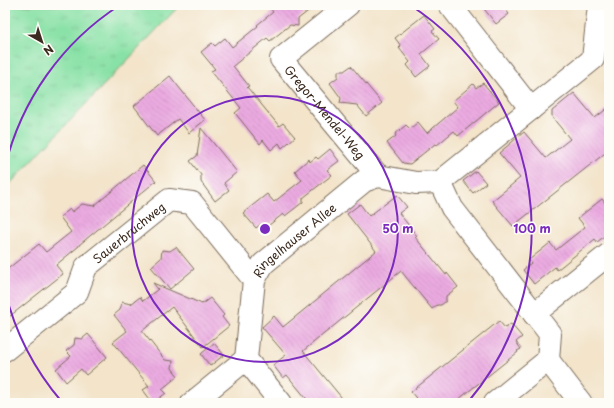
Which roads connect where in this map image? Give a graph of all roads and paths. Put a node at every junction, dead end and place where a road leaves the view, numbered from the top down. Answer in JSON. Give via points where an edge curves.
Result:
{"nodes":[{"id":1,"x":348,"y":5,"type":"edge"},
{"id":2,"x":450,"y":5,"type":"edge"},
{"id":3,"x":599,"y":5,"type":"edge"},
{"id":4,"x":531,"y":109,"type":"junction"},
{"id":5,"x":378,"y":176,"type":"junction"},
{"id":6,"x":440,"y":182,"type":"junction"},
{"id":7,"x":609,"y":254,"type":"edge"},
{"id":8,"x":254,"y":280,"type":"junction"},
{"id":9,"x":534,"y":314,"type":"junction"},
{"id":10,"x":5,"y":350,"type":"edge"},
{"id":11,"x":246,"y":360,"type":"junction"},
{"id":12,"x":548,"y":360,"type":"junction"},
{"id":13,"x":192,"y":403,"type":"edge"},
{"id":14,"x":281,"y":403,"type":"edge"},
{"id":15,"x":495,"y":403,"type":"edge"},
{"id":16,"x":581,"y":403,"type":"edge"}],
"edges":[{"from":1,"to":5,"type":"street","name":"Gregor-Mendel-Weg","via":[[281,59]]},
{"from":2,"to":4,"type":"street"},
{"from":3,"to":4,"type":"street","via":[[593,59]]},
{"from":4,"to":6,"type":"street"},
{"from":5,"to":6,"type":"street","via":[[416,183]]},
{"from":5,"to":8,"type":"street","name":"Ringelhauser Allee","via":[[364,181],[263,264]]},
{"from":6,"to":9,"type":"street","via":[[452,208]]},
{"from":7,"to":9,"type":"street"},
{"from":8,"to":10,"type":"street","name":"Sauerbruchweg","via":[[192,203],[169,200],[86,267],[77,292]]},
{"from":8,"to":11,"type":"street","name":"Ringelhauser Allee"},
{"from":9,"to":12,"type":"street","via":[[550,334]]},
{"from":11,"to":13,"type":"street"},
{"from":11,"to":14,"type":"street"},
{"from":12,"to":15,"type":"street"},
{"from":12,"to":16,"type":"street"}]}
